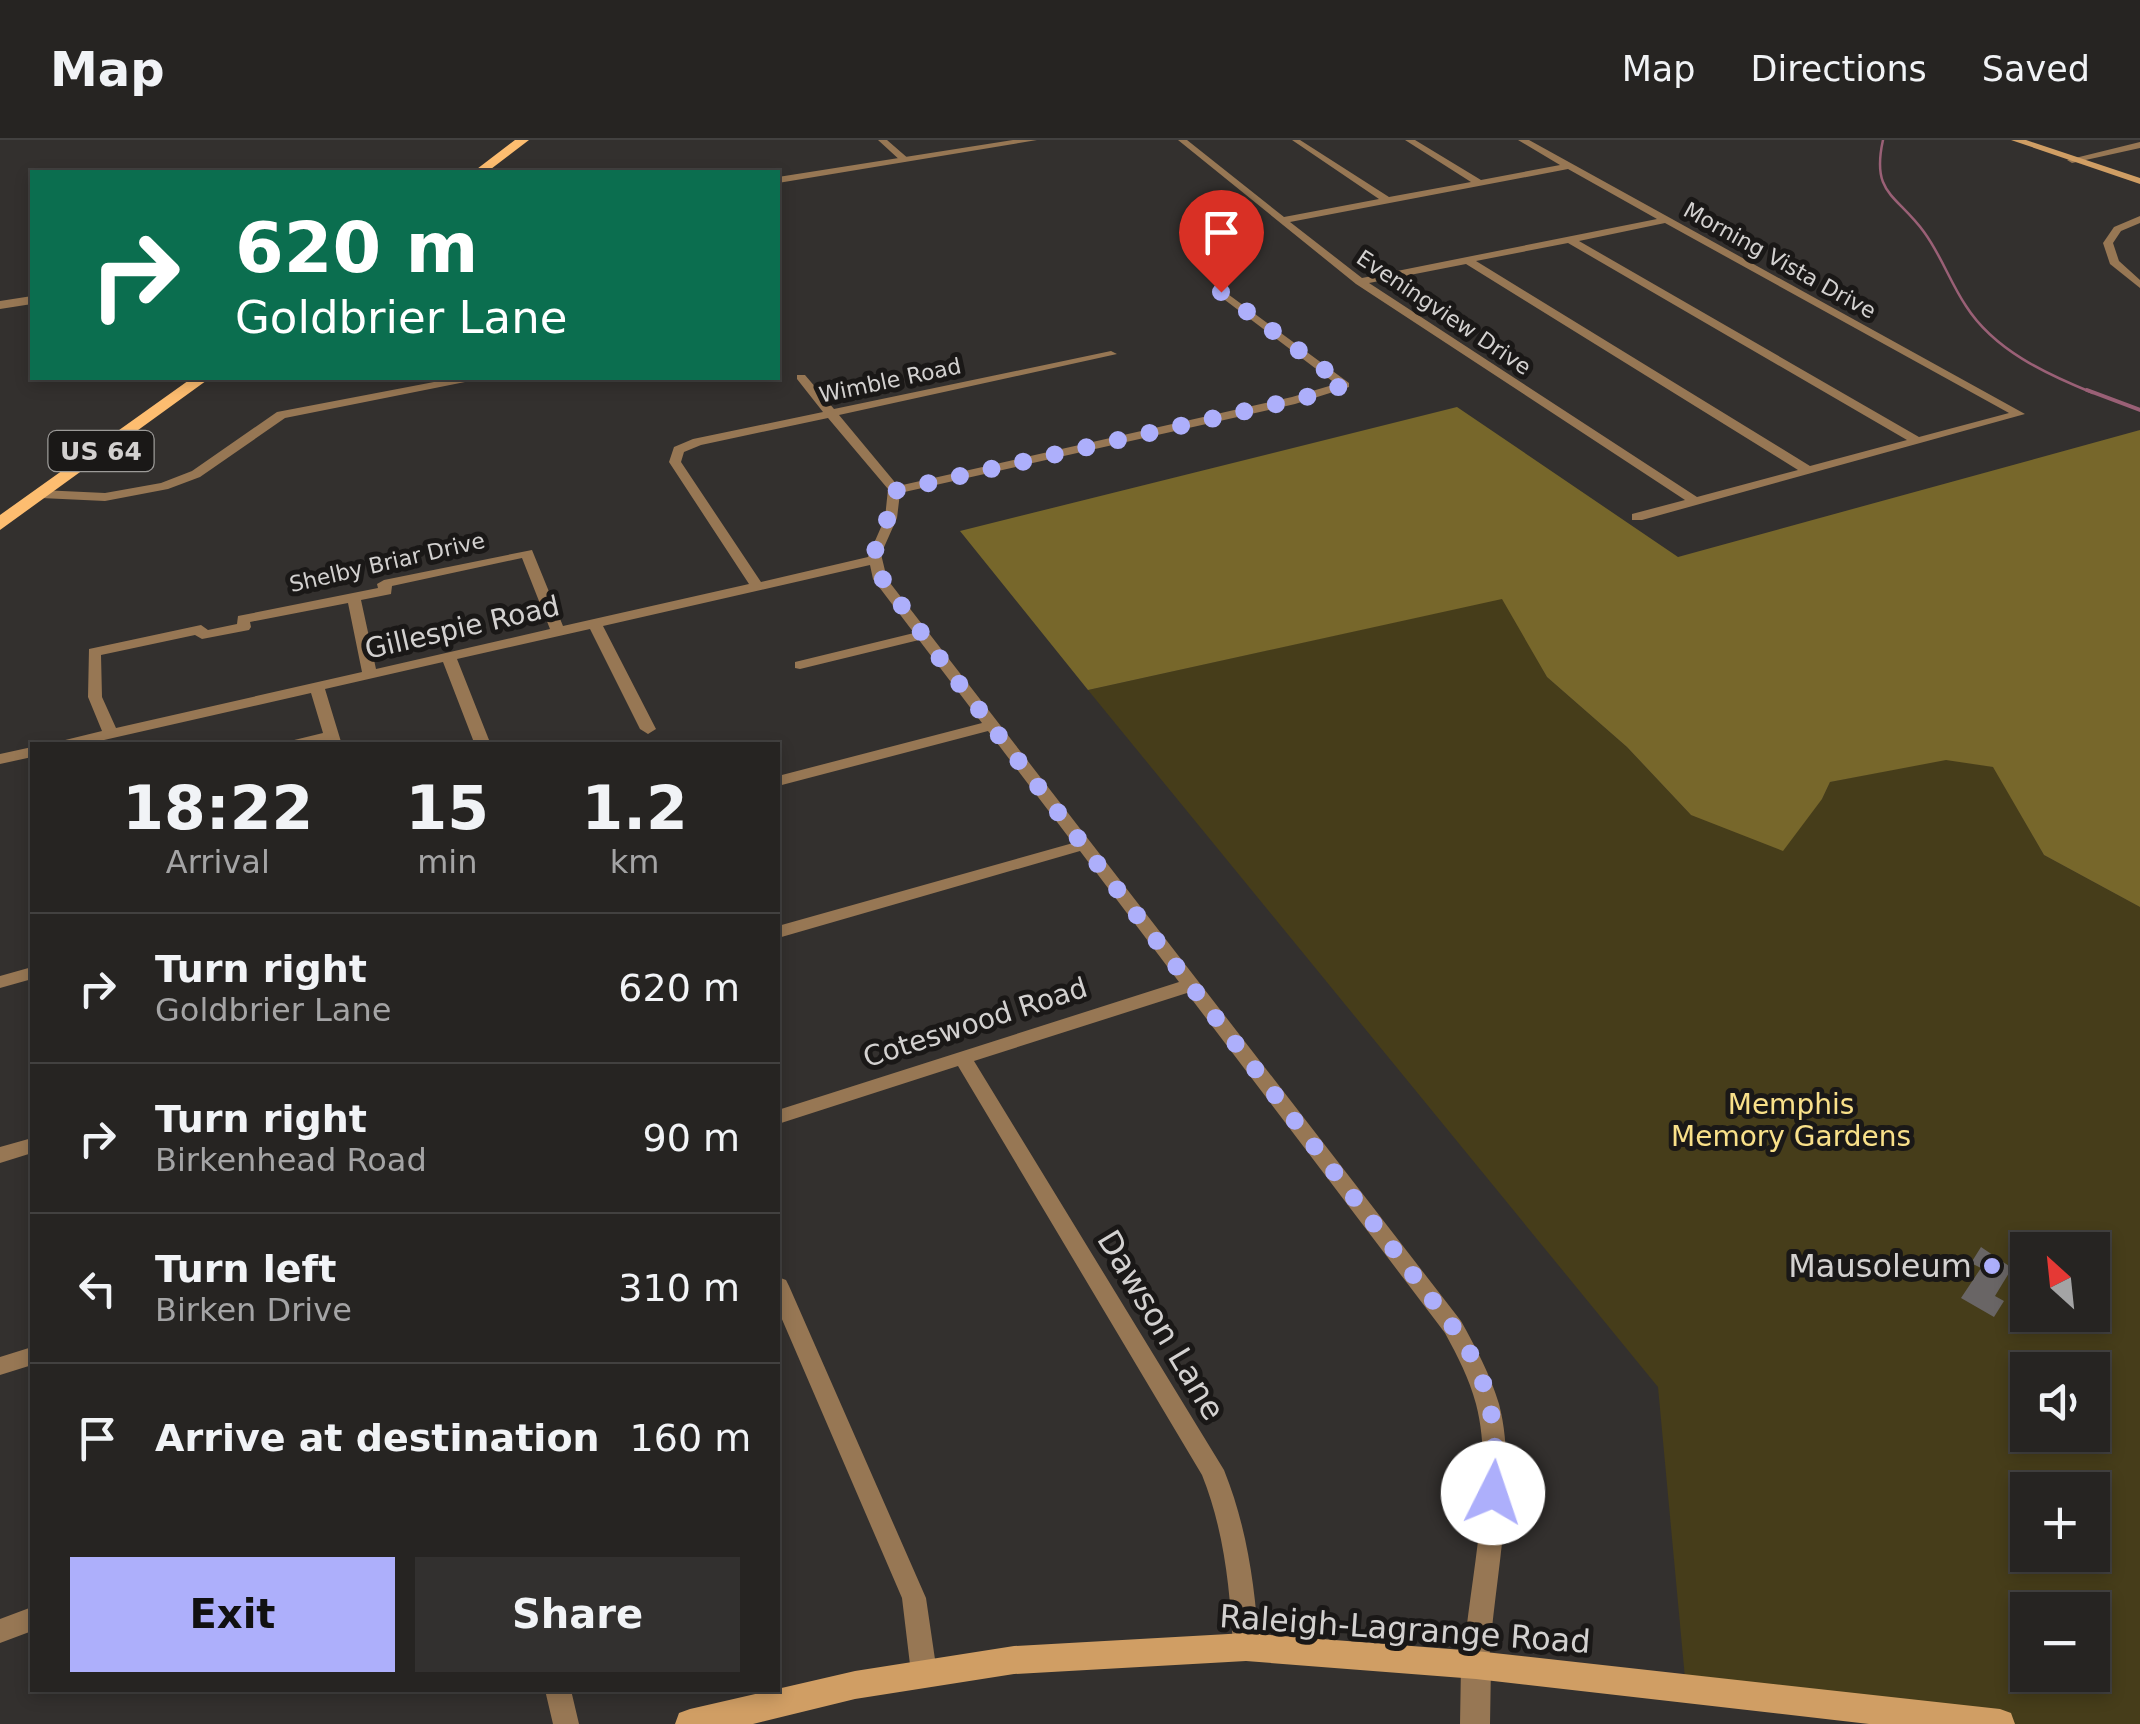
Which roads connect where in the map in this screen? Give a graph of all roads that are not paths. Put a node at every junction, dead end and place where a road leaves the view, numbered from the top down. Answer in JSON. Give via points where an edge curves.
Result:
{"nodes":[{"id":1,"x":523,"y":140,"type":"edge"},
{"id":2,"x":882,"y":140,"type":"edge"},
{"id":3,"x":1032,"y":140,"type":"edge"},
{"id":4,"x":1182,"y":140,"type":"edge"},
{"id":5,"x":1409,"y":140,"type":"edge"},
{"id":6,"x":1522,"y":140,"type":"edge"},
{"id":7,"x":2016,"y":140,"type":"edge"},
{"id":8,"x":1296,"y":141,"type":"edge"},
{"id":9,"x":2140,"y":145,"type":"edge"},
{"id":10,"x":904,"y":160,"type":"junction"},
{"id":11,"x":2072,"y":160,"type":"junction"},
{"id":12,"x":1569,"y":166,"type":"junction"},
{"id":13,"x":483,"y":170,"type":"edge"},
{"id":14,"x":780,"y":180,"type":"edge"},
{"id":15,"x":2140,"y":182,"type":"edge"},
{"id":16,"x":1480,"y":183,"type":"junction"},
{"id":17,"x":1387,"y":200,"type":"junction"},
{"id":18,"x":2140,"y":219,"type":"edge"},
{"id":19,"x":1284,"y":220,"type":"junction"},
{"id":20,"x":1665,"y":220,"type":"junction"},
{"id":21,"x":1569,"y":240,"type":"junction"},
{"id":22,"x":1467,"y":260,"type":"junction"},
{"id":23,"x":1360,"y":282,"type":"junction"},
{"id":24,"x":2140,"y":284,"type":"edge"},
{"id":25,"x":1221,"y":292,"type":"dead end"},
{"id":26,"x":30,"y":300,"type":"edge"},
{"id":27,"x":0,"y":305,"type":"edge"},
{"id":28,"x":1111,"y":354,"type":"dead end"},
{"id":29,"x":801,"y":378,"type":"dead end"},
{"id":30,"x":199,"y":380,"type":"edge"},
{"id":31,"x":460,"y":380,"type":"edge"},
{"id":32,"x":832,"y":413,"type":"junction"},
{"id":33,"x":1917,"y":442,"type":"junction"},
{"id":34,"x":1809,"y":470,"type":"junction"},
{"id":35,"x":894,"y":491,"type":"junction"},
{"id":36,"x":42,"y":494,"type":"junction"},
{"id":37,"x":1695,"y":501,"type":"junction"},
{"id":38,"x":1637,"y":516,"type":"dead end"},
{"id":39,"x":0,"y":524,"type":"edge"},
{"id":40,"x":873,"y":560,"type":"junction"},
{"id":41,"x":756,"y":585,"type":"junction"},
{"id":42,"x":354,"y":598,"type":"junction"},
{"id":43,"x":594,"y":623,"type":"junction"},
{"id":44,"x":558,"y":631,"type":"junction"},
{"id":45,"x":922,"y":634,"type":"junction"},
{"id":46,"x":448,"y":656,"type":"junction"},
{"id":47,"x":800,"y":666,"type":"dead end"},
{"id":48,"x":370,"y":674,"type":"junction"},
{"id":49,"x":317,"y":686,"type":"junction"},
{"id":50,"x":992,"y":726,"type":"junction"},
{"id":51,"x":648,"y":729,"type":"dead end"},
{"id":52,"x":112,"y":734,"type":"junction"},
{"id":53,"x":333,"y":740,"type":"edge"},
{"id":54,"x":76,"y":742,"type":"edge"},
{"id":55,"x":482,"y":742,"type":"edge"},
{"id":56,"x":30,"y":752,"type":"edge"},
{"id":57,"x":0,"y":759,"type":"edge"},
{"id":58,"x":780,"y":780,"type":"edge"},
{"id":59,"x":1083,"y":844,"type":"junction"},
{"id":60,"x":780,"y":931,"type":"edge"},
{"id":61,"x":30,"y":974,"type":"edge"},
{"id":62,"x":0,"y":982,"type":"edge"},
{"id":63,"x":1190,"y":985,"type":"junction"},
{"id":64,"x":962,"y":1058,"type":"junction"},
{"id":65,"x":780,"y":1115,"type":"edge"},
{"id":66,"x":30,"y":1147,"type":"edge"},
{"id":67,"x":0,"y":1155,"type":"edge"},
{"id":68,"x":780,"y":1291,"type":"edge"},
{"id":69,"x":30,"y":1357,"type":"edge"},
{"id":70,"x":0,"y":1366,"type":"edge"},
{"id":71,"x":30,"y":1620,"type":"edge"},
{"id":72,"x":0,"y":1631,"type":"edge"},
{"id":73,"x":1246,"y":1647,"type":"junction"},
{"id":74,"x":1476,"y":1665,"type":"junction"},
{"id":75,"x":924,"y":1673,"type":"junction"},
{"id":76,"x":558,"y":1692,"type":"edge"},
{"id":77,"x":566,"y":1724,"type":"edge"},
{"id":78,"x":690,"y":1724,"type":"edge"},
{"id":79,"x":1475,"y":1724,"type":"edge"},
{"id":80,"x":2000,"y":1724,"type":"edge"}],
"edges":[{"from":1,"to":13,"type":"main road"},
{"from":2,"to":10,"type":"street"},
{"from":3,"to":10,"type":"street"},
{"from":4,"to":19,"type":"street","name":"Eveningview Drive"},
{"from":5,"to":16,"type":"street"},
{"from":6,"to":12,"type":"street","name":"Morning Vista Drive"},
{"from":7,"to":11,"type":"main road"},
{"from":8,"to":17,"type":"street"},
{"from":9,"to":11,"type":"street"},
{"from":10,"to":14,"type":"street"},
{"from":11,"to":15,"type":"main road"},
{"from":12,"to":16,"type":"street"},
{"from":12,"to":20,"type":"street","name":"Morning Vista Drive"},
{"from":16,"to":17,"type":"street"},
{"from":17,"to":19,"type":"street"},
{"from":18,"to":24,"type":"street","via":[[2118,229],[2108,243],[2114,262]]},
{"from":19,"to":23,"type":"street","name":"Eveningview Drive"},
{"from":20,"to":21,"type":"street"},
{"from":20,"to":33,"type":"street","name":"Morning Vista Drive","via":[[2019,414]]},
{"from":21,"to":22,"type":"street"},
{"from":21,"to":33,"type":"street"},
{"from":22,"to":23,"type":"street"},
{"from":22,"to":34,"type":"street"},
{"from":23,"to":37,"type":"street","name":"Eveningview Drive"},
{"from":25,"to":35,"type":"street","via":[[1345,385]]},
{"from":26,"to":27,"type":"street"},
{"from":28,"to":32,"type":"street","name":"Wimble Road"},
{"from":29,"to":32,"type":"street"},
{"from":30,"to":36,"type":"main road","number":"US 64"},
{"from":31,"to":36,"type":"street","via":[[281,415],[196,474],[164,486],[105,497]]},
{"from":32,"to":35,"type":"street"},
{"from":32,"to":41,"type":"street","name":"Wimble Road","via":[[672,449]]},
{"from":33,"to":34,"type":"street"},
{"from":34,"to":37,"type":"street"},
{"from":35,"to":40,"type":"street"},
{"from":36,"to":39,"type":"main road","number":"US 64"},
{"from":37,"to":38,"type":"street"},
{"from":40,"to":41,"type":"street","name":"Gillespie Road"},
{"from":40,"to":45,"type":"street"},
{"from":41,"to":43,"type":"street","name":"Gillespie Road"},
{"from":42,"to":44,"type":"street","name":"Shelby Briar Drive","via":[[386,590],[384,584],[528,554]]},
{"from":42,"to":48,"type":"street"},
{"from":42,"to":52,"type":"street","name":"Shelby Briar Drive","via":[[242,619],[244,627],[202,636],[200,629],[94,652],[95,697]]},
{"from":43,"to":44,"type":"street","name":"Gillespie Road"},
{"from":43,"to":51,"type":"street"},
{"from":44,"to":46,"type":"street","name":"Gillespie Road"},
{"from":45,"to":47,"type":"street"},
{"from":45,"to":50,"type":"street"},
{"from":46,"to":48,"type":"street","name":"Gillespie Road"},
{"from":46,"to":55,"type":"street"},
{"from":48,"to":49,"type":"street","name":"Gillespie Road"},
{"from":49,"to":52,"type":"street","name":"Gillespie Road"},
{"from":49,"to":53,"type":"street"},
{"from":50,"to":58,"type":"street"},
{"from":50,"to":59,"type":"street"},
{"from":52,"to":54,"type":"street","name":"Gillespie Road"},
{"from":56,"to":57,"type":"street"},
{"from":59,"to":60,"type":"street"},
{"from":59,"to":63,"type":"street"},
{"from":61,"to":62,"type":"street"},
{"from":63,"to":64,"type":"street","name":"Coteswood Road"},
{"from":63,"to":74,"type":"street","via":[[1453,1326],[1480,1373],[1497,1454]]},
{"from":64,"to":65,"type":"street","name":"Coteswood Road"},
{"from":64,"to":73,"type":"street","name":"Dawson Lane","via":[[1212,1470],[1243,1583]]},
{"from":66,"to":67,"type":"street"},
{"from":68,"to":75,"type":"street","via":[[914,1598]]},
{"from":69,"to":70,"type":"street"},
{"from":71,"to":72,"type":"street"},
{"from":73,"to":74,"type":"main road","name":"Raleigh-Lagrange Road"},
{"from":73,"to":75,"type":"main road","name":"Raleigh-Lagrange Road","via":[[1073,1655]]},
{"from":74,"to":79,"type":"street"},
{"from":74,"to":80,"type":"main road","name":"Raleigh-Lagrange Road"},
{"from":75,"to":78,"type":"main road","name":"Raleigh-Lagrange Road"},
{"from":76,"to":77,"type":"street"}]}
